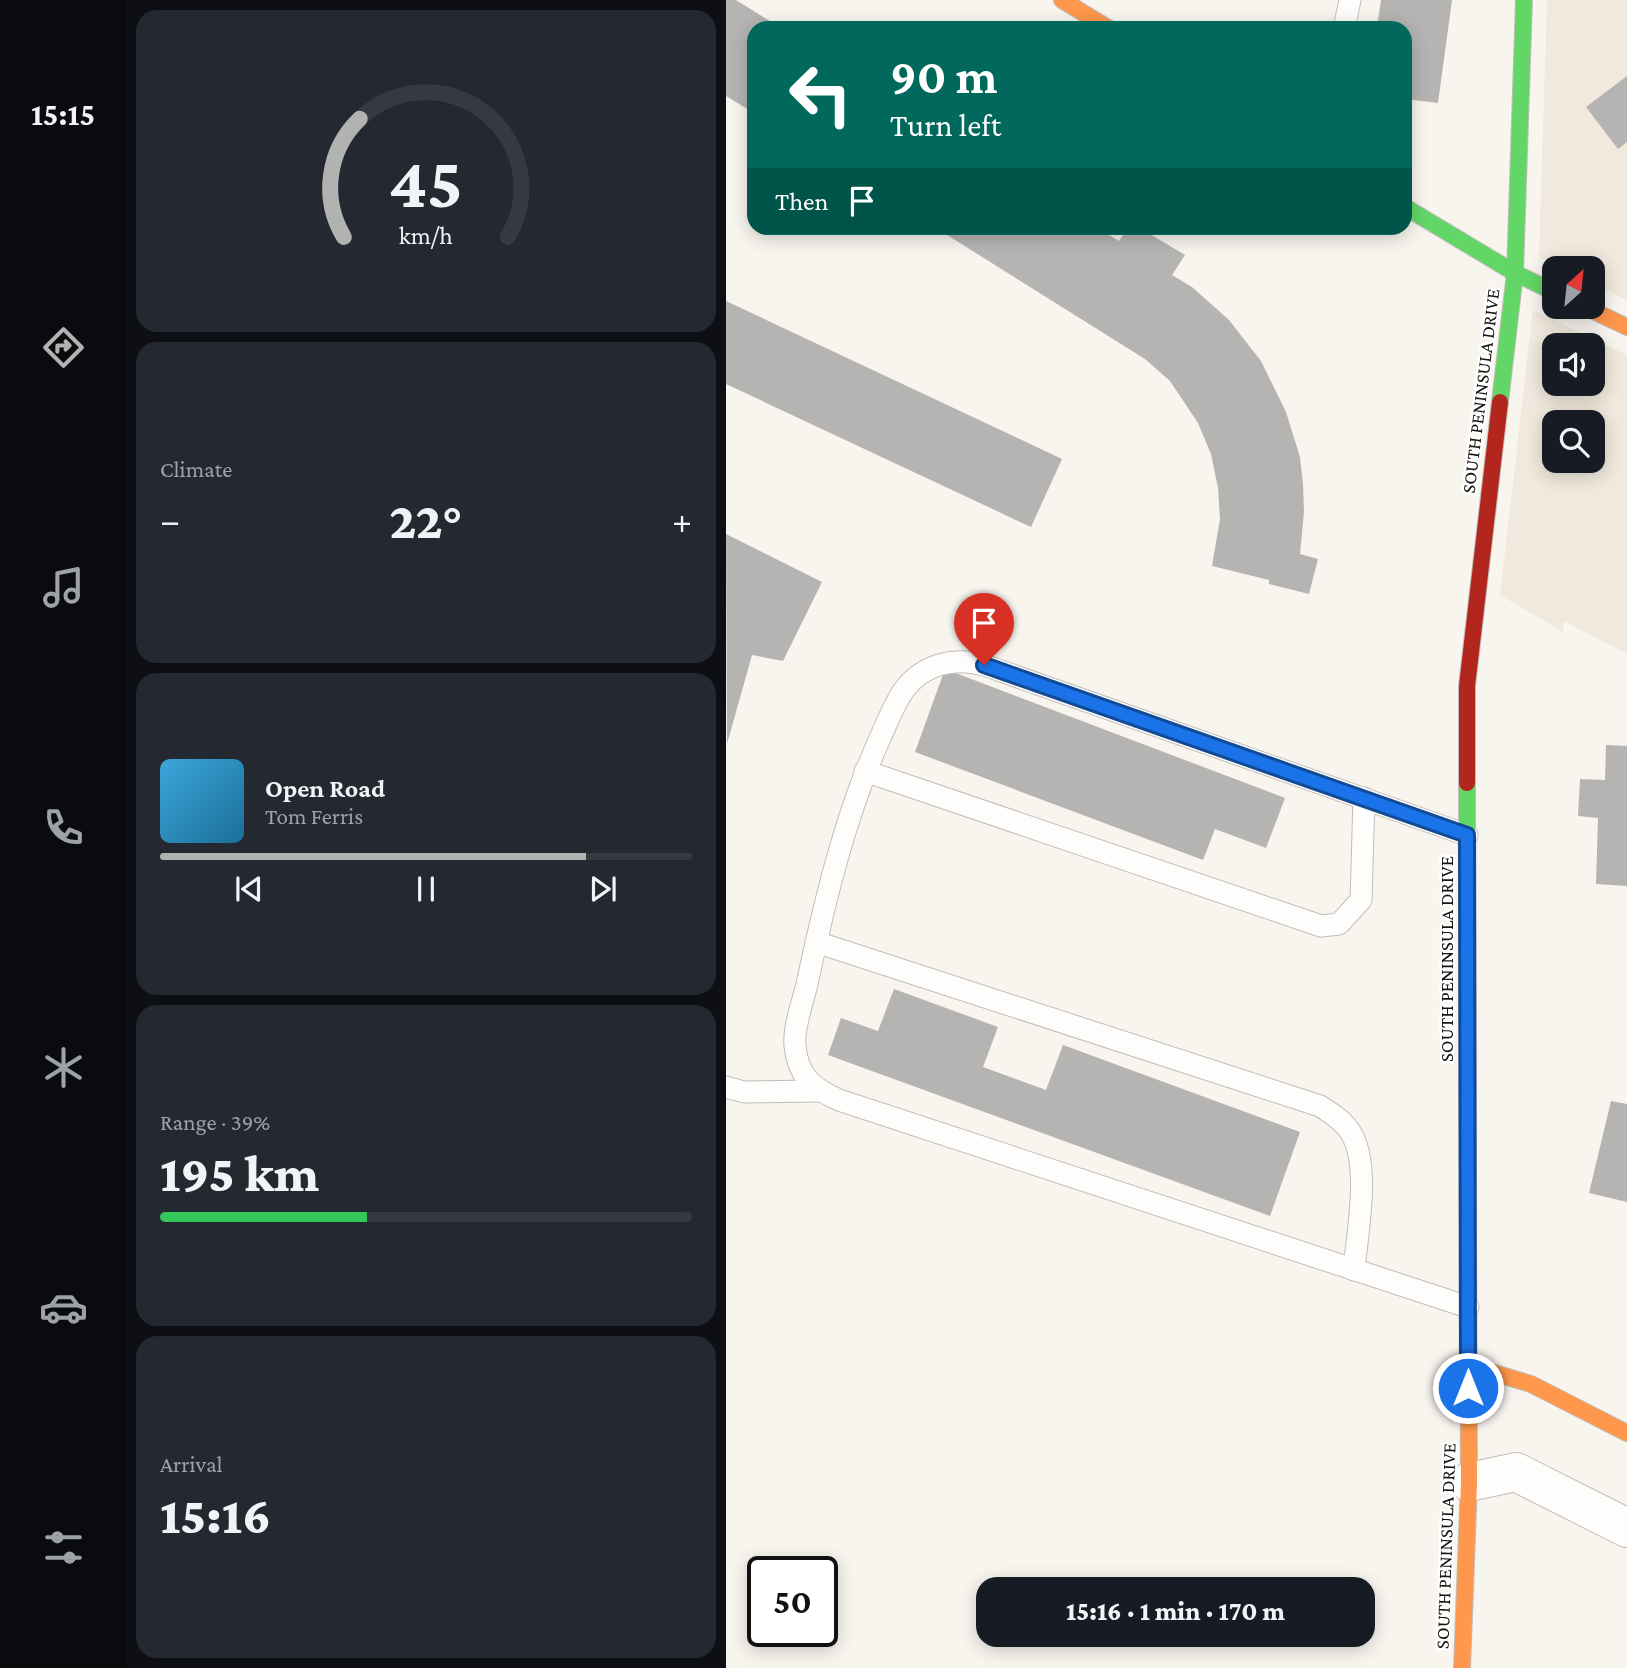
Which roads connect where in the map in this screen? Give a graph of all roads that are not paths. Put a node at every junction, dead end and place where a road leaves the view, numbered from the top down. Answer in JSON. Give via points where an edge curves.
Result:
{"nodes":[{"id":1,"x":1061,"y":0,"type":"edge"},
{"id":2,"x":1350,"y":0,"type":"edge"},
{"id":3,"x":1524,"y":0,"type":"edge"},
{"id":4,"x":1096,"y":21,"type":"edge"},
{"id":5,"x":1346,"y":21,"type":"edge"},
{"id":6,"x":1412,"y":211,"type":"edge"},
{"id":7,"x":1515,"y":273,"type":"junction"},
{"id":8,"x":1542,"y":286,"type":"edge"},
{"id":9,"x":1605,"y":316,"type":"edge"},
{"id":10,"x":1627,"y":327,"type":"edge"},
{"id":11,"x":865,"y":771,"type":"junction"},
{"id":12,"x":1364,"y":798,"type":"junction"},
{"id":13,"x":1467,"y":835,"type":"junction"},
{"id":14,"x":816,"y":942,"type":"junction"},
{"id":15,"x":726,"y":1087,"type":"edge"},
{"id":16,"x":820,"y":1091,"type":"junction"},
{"id":17,"x":1354,"y":1270,"type":"junction"},
{"id":18,"x":1468,"y":1307,"type":"junction"},
{"id":19,"x":1468,"y":1365,"type":"junction"},
{"id":20,"x":1627,"y":1433,"type":"edge"},
{"id":21,"x":1469,"y":1482,"type":"junction"},
{"id":22,"x":1627,"y":1528,"type":"edge"},
{"id":23,"x":1462,"y":1668,"type":"edge"}],
"edges":[{"from":1,"to":4,"type":"main road"},
{"from":2,"to":5,"type":"lane"},
{"from":3,"to":7,"type":"main road","name":"SOUTH PENINSULA DRIVE"},
{"from":6,"to":7,"type":"main road"},
{"from":7,"to":8,"type":"main road"},
{"from":7,"to":13,"type":"main road","name":"SOUTH PENINSULA DRIVE","via":[[1467,686]]},
{"from":9,"to":10,"type":"main road"},
{"from":11,"to":12,"type":"lane","via":[[903,691],[931,668],[967,660]]},
{"from":11,"to":12,"type":"lane","via":[[1321,926],[1339,925],[1361,900]]},
{"from":11,"to":14,"type":"lane"},
{"from":12,"to":13,"type":"lane"},
{"from":13,"to":18,"type":"main road","name":"SOUTH PENINSULA DRIVE"},
{"from":14,"to":16,"type":"lane","via":[[794,1043],[805,1080]]},
{"from":14,"to":17,"type":"lane","via":[[1320,1106],[1351,1132],[1362,1170]]},
{"from":15,"to":16,"type":"lane"},
{"from":16,"to":17,"type":"lane"},
{"from":17,"to":18,"type":"lane"},
{"from":18,"to":19,"type":"main road","name":"SOUTH PENINSULA DRIVE"},
{"from":19,"to":20,"type":"main road","via":[[1531,1384]]},
{"from":19,"to":21,"type":"main road","name":"SOUTH PENINSULA DRIVE"},
{"from":21,"to":22,"type":"street","via":[[1516,1472]]},
{"from":21,"to":23,"type":"main road","name":"SOUTH PENINSULA DRIVE"}]}
